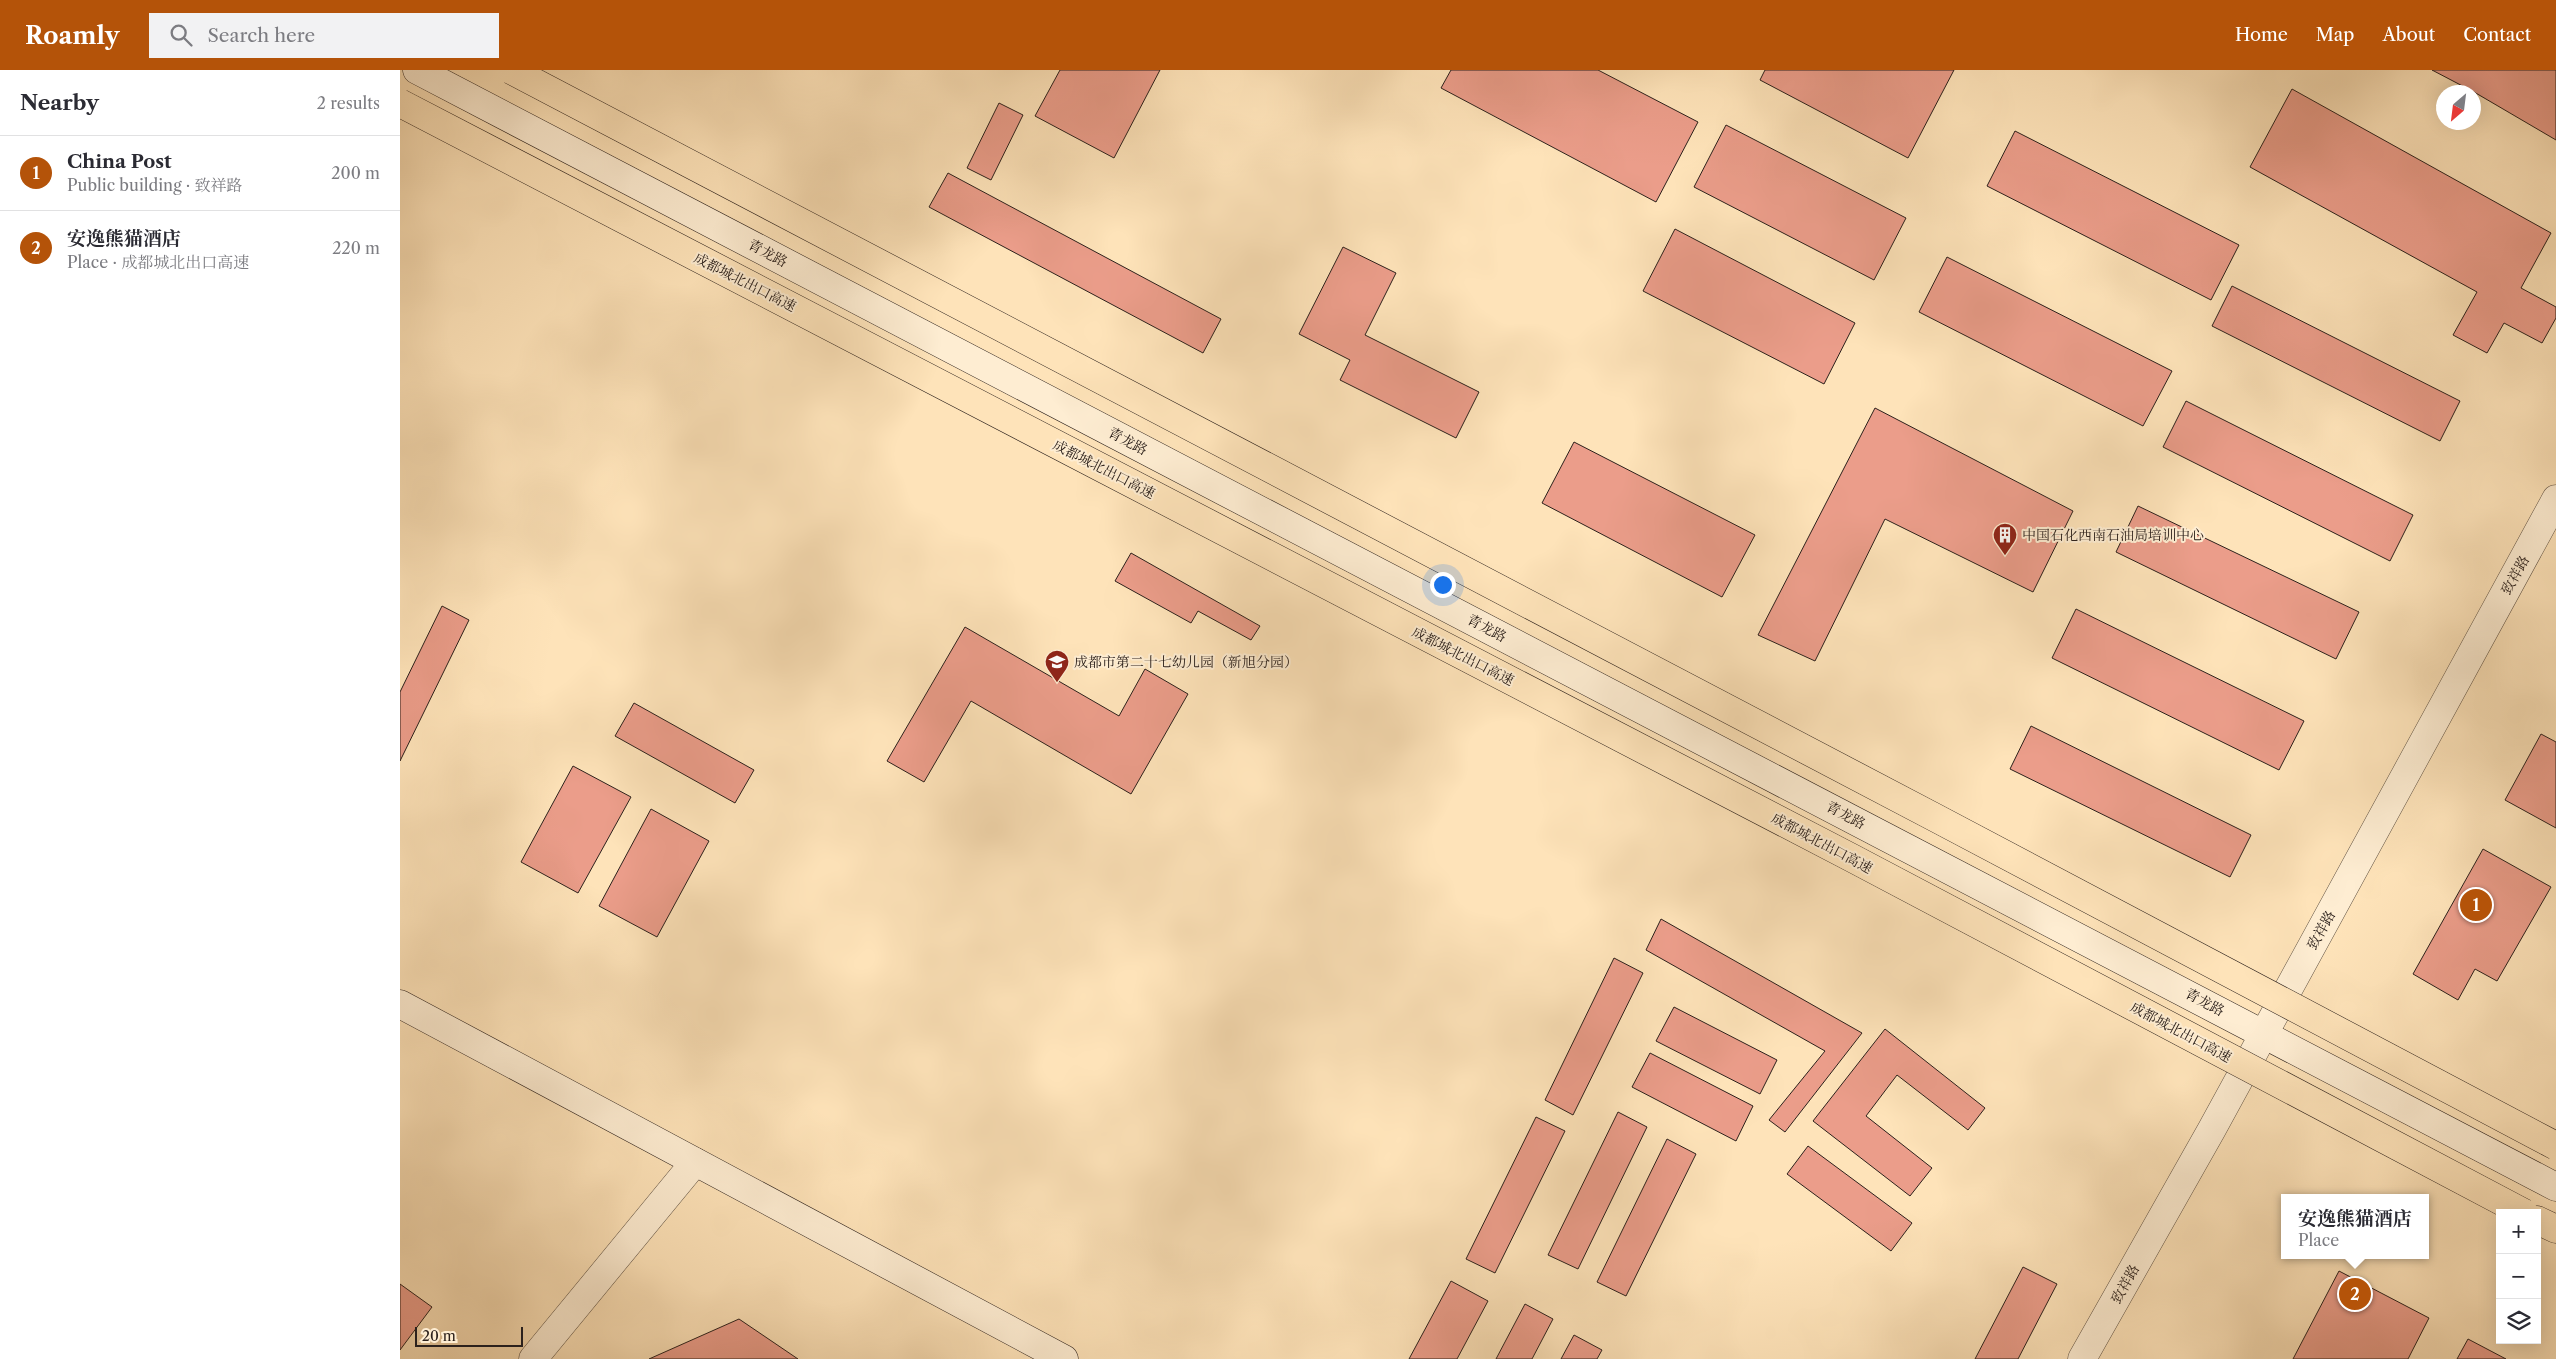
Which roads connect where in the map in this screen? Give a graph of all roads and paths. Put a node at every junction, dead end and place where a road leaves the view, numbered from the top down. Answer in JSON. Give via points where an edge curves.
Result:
{"nodes":[{"id":1,"x":417,"y":70,"type":"edge"},
{"id":2,"x":511,"y":70,"type":"edge"},
{"id":3,"x":400,"y":103,"type":"edge"},
{"id":4,"x":2556,"y":499,"type":"edge"},
{"id":5,"x":400,"y":1004,"type":"edge"},
{"id":6,"x":2264,"y":1033,"type":"junction"},
{"id":7,"x":2556,"y":1146,"type":"edge"},
{"id":8,"x":694,"y":1162,"type":"junction"},
{"id":9,"x":2556,"y":1186,"type":"edge"},
{"id":10,"x":2516,"y":1209,"type":"edge"},
{"id":11,"x":2541,"y":1222,"type":"edge"},
{"id":12,"x":2556,"y":1229,"type":"edge"},
{"id":13,"x":533,"y":1359,"type":"edge"},
{"id":14,"x":1064,"y":1359,"type":"edge"},
{"id":15,"x":2082,"y":1359,"type":"edge"}],
"edges":[{"from":1,"to":6,"type":"street","name":"青龙路"},
{"from":2,"to":7,"type":"highway","bridge":true},
{"from":3,"to":10,"type":"highway","name":"成都城北出口高速","bridge":true,"via":[[1843,854]]},
{"from":4,"to":6,"type":"street","name":"致祥路"},
{"from":5,"to":8,"type":"street"},
{"from":6,"to":9,"type":"street","name":"青龙路"},
{"from":6,"to":15,"type":"street","name":"致祥路"},
{"from":8,"to":13,"type":"street"},
{"from":8,"to":14,"type":"street"},
{"from":11,"to":12,"type":"highway"}]}
